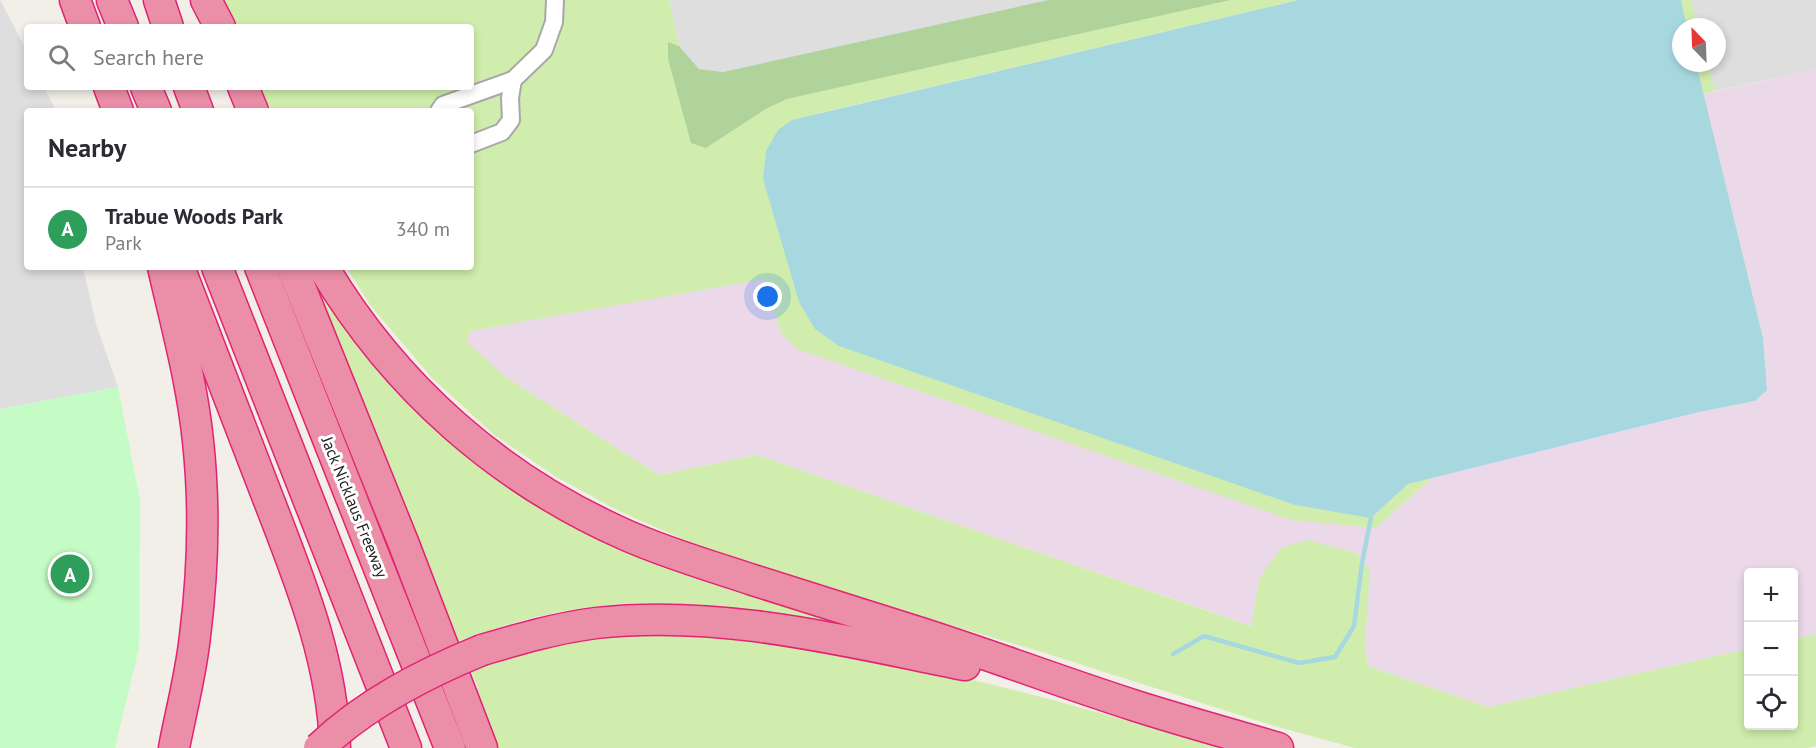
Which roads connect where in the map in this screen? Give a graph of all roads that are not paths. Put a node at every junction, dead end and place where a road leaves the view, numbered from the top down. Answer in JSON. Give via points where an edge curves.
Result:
{"nodes":[{"id":1,"x":75,"y":0,"type":"edge"},
{"id":2,"x":112,"y":0,"type":"edge"},
{"id":3,"x":159,"y":0,"type":"edge"},
{"id":4,"x":196,"y":0,"type":"edge"},
{"id":5,"x":206,"y":0,"type":"edge"},
{"id":6,"x":555,"y":0,"type":"edge"},
{"id":7,"x":84,"y":24,"type":"edge"},
{"id":8,"x":122,"y":24,"type":"edge"},
{"id":9,"x":167,"y":24,"type":"edge"},
{"id":10,"x":202,"y":24,"type":"edge"},
{"id":11,"x":218,"y":24,"type":"edge"},
{"id":12,"x":513,"y":80,"type":"junction"},
{"id":13,"x":110,"y":90,"type":"edge"},
{"id":14,"x":147,"y":90,"type":"edge"},
{"id":15,"x":190,"y":90,"type":"edge"},
{"id":16,"x":225,"y":90,"type":"edge"},
{"id":17,"x":244,"y":90,"type":"edge"},
{"id":18,"x":117,"y":108,"type":"edge"},
{"id":19,"x":155,"y":108,"type":"edge"},
{"id":20,"x":197,"y":108,"type":"edge"},
{"id":21,"x":231,"y":108,"type":"edge"},
{"id":22,"x":252,"y":108,"type":"edge"},
{"id":23,"x":441,"y":108,"type":"edge"},
{"id":24,"x":474,"y":143,"type":"edge"},
{"id":25,"x":164,"y":270,"type":"edge"},
{"id":26,"x":180,"y":270,"type":"edge"},
{"id":27,"x":218,"y":270,"type":"edge"},
{"id":28,"x":261,"y":270,"type":"edge"},
{"id":29,"x":293,"y":270,"type":"edge"},
{"id":30,"x":326,"y":270,"type":"edge"},
{"id":31,"x":1134,"y":705,"type":"junction"},
{"id":32,"x":174,"y":748,"type":"edge"},
{"id":33,"x":319,"y":748,"type":"edge"},
{"id":34,"x":335,"y":748,"type":"edge"},
{"id":35,"x":406,"y":748,"type":"edge"},
{"id":36,"x":450,"y":748,"type":"edge"},
{"id":37,"x":482,"y":748,"type":"edge"},
{"id":38,"x":1278,"y":748,"type":"edge"}],
"edges":[{"from":1,"to":7,"type":"highway"},
{"from":2,"to":8,"type":"highway"},
{"from":3,"to":9,"type":"highway"},
{"from":4,"to":10,"type":"highway"},
{"from":5,"to":11,"type":"highway"},
{"from":6,"to":12,"type":"street","via":[[554,22],[544,50]]},
{"from":12,"to":23,"type":"street"},
{"from":12,"to":24,"type":"street","via":[[510,120],[502,132]]},
{"from":13,"to":18,"type":"highway"},
{"from":14,"to":19,"type":"highway"},
{"from":15,"to":20,"type":"highway"},
{"from":16,"to":21,"type":"highway"},
{"from":17,"to":22,"type":"highway"},
{"from":25,"to":32,"type":"highway","via":[[198,441],[201,503],[195,638]]},
{"from":26,"to":34,"type":"highway","via":[[300,581],[330,690]]},
{"from":27,"to":35,"type":"highway"},
{"from":28,"to":36,"type":"highway","name":"Jack Nicklaus Freeway"},
{"from":29,"to":37,"type":"highway"},
{"from":30,"to":31,"type":"highway","via":[[370,336],[425,399],[483,451],[565,504],[629,536],[694,561]]},
{"from":31,"to":33,"type":"highway","bridge":true,"via":[[963,664],[797,631],[667,620],[596,623],[537,634],[436,669],[400,688]]},
{"from":31,"to":38,"type":"highway"}]}
